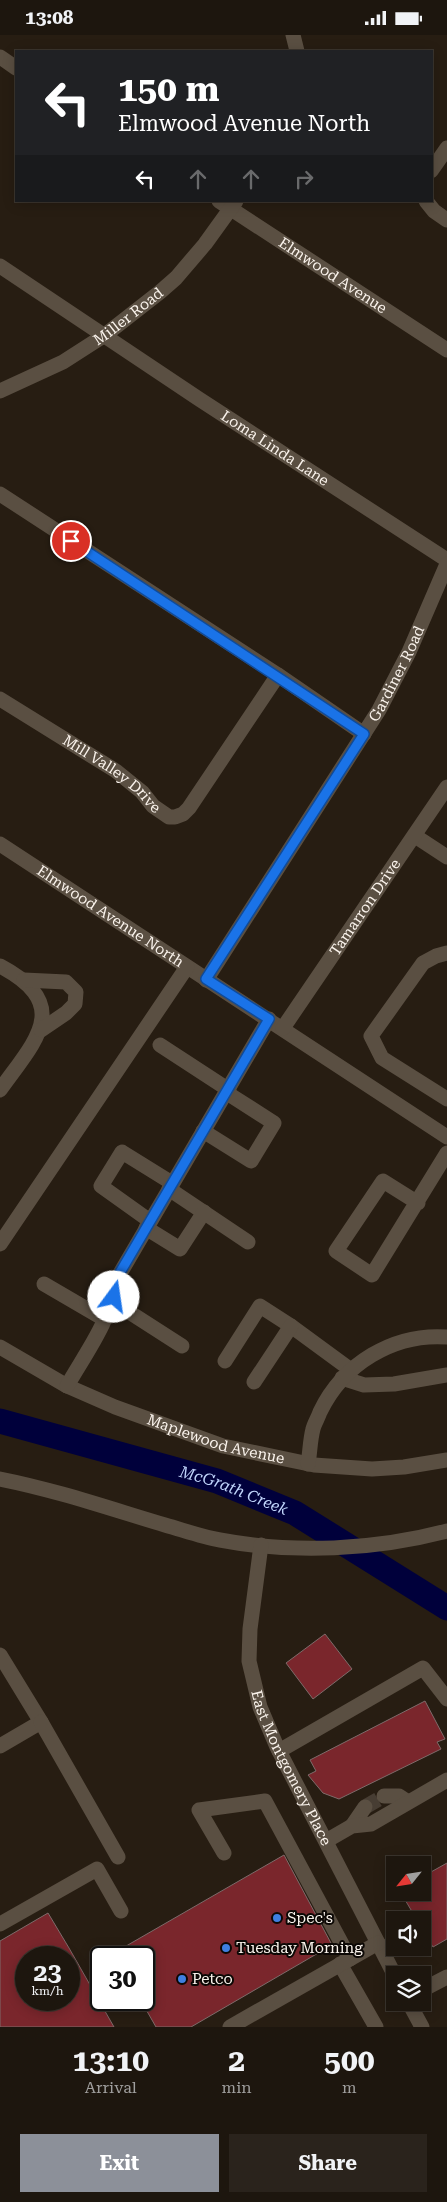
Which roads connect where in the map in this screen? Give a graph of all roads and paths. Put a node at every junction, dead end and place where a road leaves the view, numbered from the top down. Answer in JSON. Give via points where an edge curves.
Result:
{"nodes":[{"id":1,"x":293,"y":35,"type":"edge"},
{"id":2,"x":298,"y":50,"type":"edge"},
{"id":3,"x":0,"y":57,"type":"edge"},
{"id":4,"x":15,"y":67,"type":"edge"},
{"id":5,"x":447,"y":149,"type":"edge"},
{"id":6,"x":433,"y":168,"type":"edge"},
{"id":7,"x":427,"y":202,"type":"edge"},
{"id":8,"x":228,"y":204,"type":"edge"},
{"id":9,"x":447,"y":220,"type":"edge"},
{"id":10,"x":0,"y":266,"type":"edge"},
{"id":11,"x":104,"y":335,"type":"junction"},
{"id":12,"x":447,"y":350,"type":"edge"},
{"id":13,"x":0,"y":391,"type":"edge"},
{"id":14,"x":3,"y":502,"type":"edge"},
{"id":15,"x":447,"y":560,"type":"edge"},
{"id":16,"x":447,"y":564,"type":"edge"},
{"id":17,"x":278,"y":675,"type":"junction"},
{"id":18,"x":0,"y":699,"type":"edge"},
{"id":19,"x":364,"y":734,"type":"junction"},
{"id":20,"x":447,"y":787,"type":"edge"},
{"id":21,"x":414,"y":836,"type":"junction"},
{"id":22,"x":0,"y":844,"type":"edge"},
{"id":23,"x":447,"y":857,"type":"edge"},
{"id":24,"x":447,"y":953,"type":"edge"},
{"id":25,"x":0,"y":966,"type":"edge"},
{"id":26,"x":187,"y":967,"type":"junction"},
{"id":27,"x":206,"y":979,"type":"junction"},
{"id":28,"x":24,"y":980,"type":"junction"},
{"id":29,"x":269,"y":1019,"type":"junction"},
{"id":30,"x":283,"y":1028,"type":"junction"},
{"id":31,"x":41,"y":1029,"type":"junction"},
{"id":32,"x":160,"y":1045,"type":"dead end"},
{"id":33,"x":0,"y":1090,"type":"edge"},
{"id":34,"x":228,"y":1091,"type":"junction"},
{"id":35,"x":447,"y":1099,"type":"edge"},
{"id":36,"x":204,"y":1131,"type":"junction"},
{"id":37,"x":447,"y":1137,"type":"edge"},
{"id":38,"x":447,"y":1153,"type":"edge"},
{"id":39,"x":171,"y":1186,"type":"junction"},
{"id":40,"x":418,"y":1203,"type":"junction"},
{"id":41,"x":204,"y":1213,"type":"junction"},
{"id":42,"x":148,"y":1224,"type":"junction"},
{"id":43,"x":248,"y":1242,"type":"dead end"},
{"id":44,"x":0,"y":1244,"type":"edge"},
{"id":45,"x":44,"y":1284,"type":"dead end"},
{"id":46,"x":112,"y":1301,"type":"junction"},
{"id":47,"x":104,"y":1319,"type":"junction"},
{"id":48,"x":292,"y":1326,"type":"junction"},
{"id":49,"x":447,"y":1337,"type":"edge"},
{"id":50,"x":182,"y":1346,"type":"dead end"},
{"id":51,"x":0,"y":1347,"type":"edge"},
{"id":52,"x":225,"y":1361,"type":"dead end"},
{"id":53,"x":347,"y":1374,"type":"junction"},
{"id":54,"x":447,"y":1375,"type":"edge"},
{"id":55,"x":254,"y":1382,"type":"dead end"},
{"id":56,"x":67,"y":1386,"type":"junction"},
{"id":57,"x":447,"y":1460,"type":"edge"},
{"id":58,"x":308,"y":1464,"type":"junction"},
{"id":59,"x":0,"y":1479,"type":"edge"},
{"id":60,"x":444,"y":1536,"type":"edge"},
{"id":61,"x":261,"y":1545,"type":"junction"},
{"id":62,"x":0,"y":1655,"type":"edge"},
{"id":63,"x":447,"y":1699,"type":"edge"},
{"id":64,"x":40,"y":1722,"type":"junction"},
{"id":65,"x":0,"y":1746,"type":"edge"},
{"id":66,"x":279,"y":1751,"type":"junction"},
{"id":67,"x":447,"y":1780,"type":"edge"},
{"id":68,"x":384,"y":1796,"type":"tunnel mouth"},
{"id":69,"x":408,"y":1802,"type":"junction"},
{"id":70,"x":365,"y":1807,"type":"tunnel mouth"},
{"id":71,"x":352,"y":1826,"type":"junction"},
{"id":72,"x":326,"y":1841,"type":"junction"},
{"id":73,"x":224,"y":1853,"type":"dead end"},
{"id":74,"x":118,"y":1857,"type":"dead end"},
{"id":75,"x":121,"y":1911,"type":"dead end"},
{"id":76,"x":0,"y":1924,"type":"edge"},
{"id":77,"x":378,"y":1943,"type":"junction"},
{"id":78,"x":345,"y":1962,"type":"junction"},
{"id":79,"x":390,"y":1966,"type":"edge"},
{"id":80,"x":445,"y":1981,"type":"edge"},
{"id":81,"x":431,"y":1986,"type":"edge"},
{"id":82,"x":413,"y":2011,"type":"edge"},
{"id":83,"x":230,"y":2027,"type":"edge"},
{"id":84,"x":376,"y":2027,"type":"edge"},
{"id":85,"x":422,"y":2027,"type":"edge"}],
"edges":[{"from":1,"to":2,"type":"street"},
{"from":3,"to":4,"type":"street"},
{"from":5,"to":6,"type":"street"},
{"from":7,"to":9,"type":"street"},
{"from":8,"to":11,"type":"street","name":"Miller Road","via":[[205,244],[176,279]]},
{"from":8,"to":12,"type":"street","name":"Elmwood Avenue"},
{"from":10,"to":11,"type":"street","name":"Loma Linda Lane"},
{"from":11,"to":13,"type":"street","name":"Miller Road","via":[[62,362]]},
{"from":11,"to":15,"type":"street","name":"Loma Linda Lane"},
{"from":14,"to":17,"type":"street"},
{"from":16,"to":19,"type":"street","name":"Gardiner Road","via":[[409,652]]},
{"from":17,"to":18,"type":"street","name":"Mill Valley Drive","via":[[189,808],[175,817],[169,817],[153,806],[142,792],[116,771]]},
{"from":17,"to":19,"type":"street"},
{"from":19,"to":27,"type":"street","name":"Gardiner Road"},
{"from":20,"to":21,"type":"street","name":"Tamarron Drive"},
{"from":21,"to":23,"type":"street"},
{"from":21,"to":30,"type":"street","name":"Tamarron Drive"},
{"from":22,"to":26,"type":"street","name":"Elmwood Avenue North"},
{"from":24,"to":35,"type":"street","via":[[423,963],[372,1035],[382,1058]]},
{"from":25,"to":28,"type":"street"},
{"from":26,"to":27,"type":"street","name":"Elmwood Avenue North"},
{"from":26,"to":44,"type":"street"},
{"from":27,"to":29,"type":"street","name":"Elmwood Avenue North"},
{"from":28,"to":31,"type":"street","via":[[36,995]]},
{"from":28,"to":31,"type":"street","via":[[66,982],[76,992],[75,1004]]},
{"from":29,"to":30,"type":"street","name":"Elmwood Avenue North"},
{"from":29,"to":34,"type":"street"},
{"from":30,"to":37,"type":"street","name":"Elmwood Avenue North"},
{"from":31,"to":33,"type":"street"},
{"from":32,"to":34,"type":"street"},
{"from":34,"to":36,"type":"street"},
{"from":34,"to":36,"type":"street","via":[[274,1123],[251,1161]]},
{"from":36,"to":39,"type":"street"},
{"from":38,"to":40,"type":"street"},
{"from":39,"to":41,"type":"street"},
{"from":39,"to":42,"type":"street"},
{"from":39,"to":42,"type":"street","via":[[122,1152],[101,1186]]},
{"from":40,"to":40,"type":"street","via":[[372,1275],[336,1251],[383,1181]]},
{"from":41,"to":42,"type":"street","via":[[180,1249]]},
{"from":41,"to":43,"type":"street"},
{"from":42,"to":46,"type":"street","via":[[115,1281]]},
{"from":45,"to":47,"type":"street"},
{"from":46,"to":47,"type":"street"},
{"from":46,"to":50,"type":"street"},
{"from":47,"to":56,"type":"street"},
{"from":48,"to":52,"type":"street","via":[[260,1306]]},
{"from":48,"to":53,"type":"street"},
{"from":48,"to":55,"type":"street"},
{"from":49,"to":53,"type":"street","via":[[433,1336],[384,1347]]},
{"from":51,"to":56,"type":"street","name":"Maplewood Avenue"},
{"from":53,"to":54,"type":"street","via":[[364,1385],[394,1384]]},
{"from":53,"to":58,"type":"street","via":[[325,1403],[313,1429]]},
{"from":56,"to":58,"type":"street","name":"Maplewood Avenue","via":[[223,1446]]},
{"from":57,"to":58,"type":"street","name":"Maplewood Avenue","via":[[372,1469]]},
{"from":59,"to":61,"type":"street","via":[[219,1540]]},
{"from":60,"to":61,"type":"street","via":[[324,1548]]},
{"from":61,"to":66,"type":"street","name":"East Montgomery Place","via":[[249,1661],[260,1707]]},
{"from":62,"to":64,"type":"street"},
{"from":63,"to":66,"type":"street","via":[[423,1668]]},
{"from":64,"to":65,"type":"street"},
{"from":64,"to":74,"type":"street"},
{"from":66,"to":72,"type":"street","name":"East Montgomery Place"},
{"from":67,"to":69,"type":"street"},
{"from":68,"to":69,"type":"street","via":[[399,1796]]},
{"from":69,"to":71,"type":"street","via":[[371,1824]]},
{"from":70,"to":71,"type":"street"},
{"from":71,"to":72,"type":"street"},
{"from":72,"to":77,"type":"street","name":"East Montgomery Place"},
{"from":73,"to":78,"type":"street","via":[[199,1810],[265,1801]]},
{"from":75,"to":76,"type":"street","via":[[97,1869]]},
{"from":77,"to":78,"type":"street"},
{"from":77,"to":79,"type":"street","name":"East Montgomery Place"},
{"from":78,"to":83,"type":"street"},
{"from":78,"to":84,"type":"street"},
{"from":80,"to":81,"type":"street"},
{"from":82,"to":85,"type":"street"}]}
